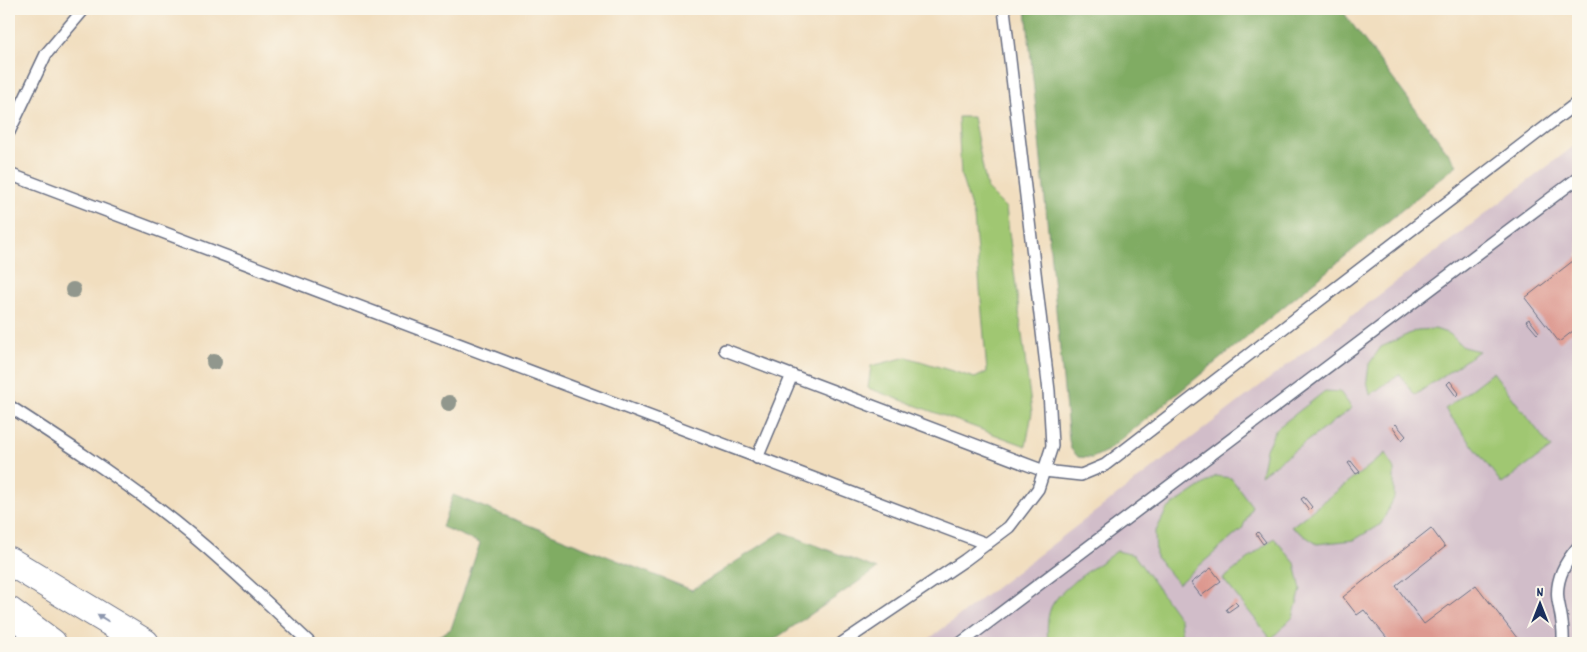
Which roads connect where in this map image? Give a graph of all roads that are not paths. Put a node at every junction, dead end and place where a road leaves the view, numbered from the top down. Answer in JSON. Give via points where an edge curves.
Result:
{"nodes":[{"id":1,"x":84,"y":9,"type":"edge"},
{"id":2,"x":1004,"y":9,"type":"edge"},
{"id":3,"x":1578,"y":102,"type":"edge"},
{"id":4,"x":9,"y":132,"type":"edge"},
{"id":5,"x":9,"y":174,"type":"edge"},
{"id":6,"x":1578,"y":178,"type":"edge"},
{"id":7,"x":726,"y":350,"type":"dead end"},
{"id":8,"x":792,"y":375,"type":"junction"},
{"id":9,"x":9,"y":406,"type":"edge"},
{"id":10,"x":757,"y":458,"type":"junction"},
{"id":11,"x":1044,"y":471,"type":"junction"},
{"id":12,"x":986,"y":544,"type":"junction"},
{"id":13,"x":1578,"y":547,"type":"edge"},
{"id":14,"x":9,"y":561,"type":"edge"},
{"id":15,"x":9,"y":612,"type":"edge"},
{"id":16,"x":52,"y":643,"type":"edge"},
{"id":17,"x":145,"y":643,"type":"edge"},
{"id":18,"x":310,"y":643,"type":"edge"},
{"id":19,"x":842,"y":643,"type":"edge"},
{"id":20,"x":961,"y":643,"type":"edge"},
{"id":21,"x":1563,"y":643,"type":"edge"}],
"edges":[{"from":1,"to":4,"type":"lane","via":[[46,54]]},
{"from":2,"to":11,"type":"lane","via":[[1049,391],[1052,446]]},
{"from":3,"to":11,"type":"lane","via":[[1105,466],[1081,475]]},
{"from":5,"to":10,"type":"lane"},
{"from":6,"to":20,"type":"lane"},
{"from":7,"to":8,"type":"lane"},
{"from":8,"to":10,"type":"lane"},
{"from":8,"to":11,"type":"lane"},
{"from":9,"to":18,"type":"lane","via":[[102,467],[160,510],[246,582]]},
{"from":10,"to":12,"type":"lane"},
{"from":11,"to":12,"type":"lane","via":[[1038,489],[1010,527]]},
{"from":12,"to":19,"type":"lane"},
{"from":13,"to":21,"type":"lane","via":[[1567,560],[1559,578]]},
{"from":17,"to":14,"type":"main road","one_way":true},
{"from":15,"to":16,"type":"main road"}]}
